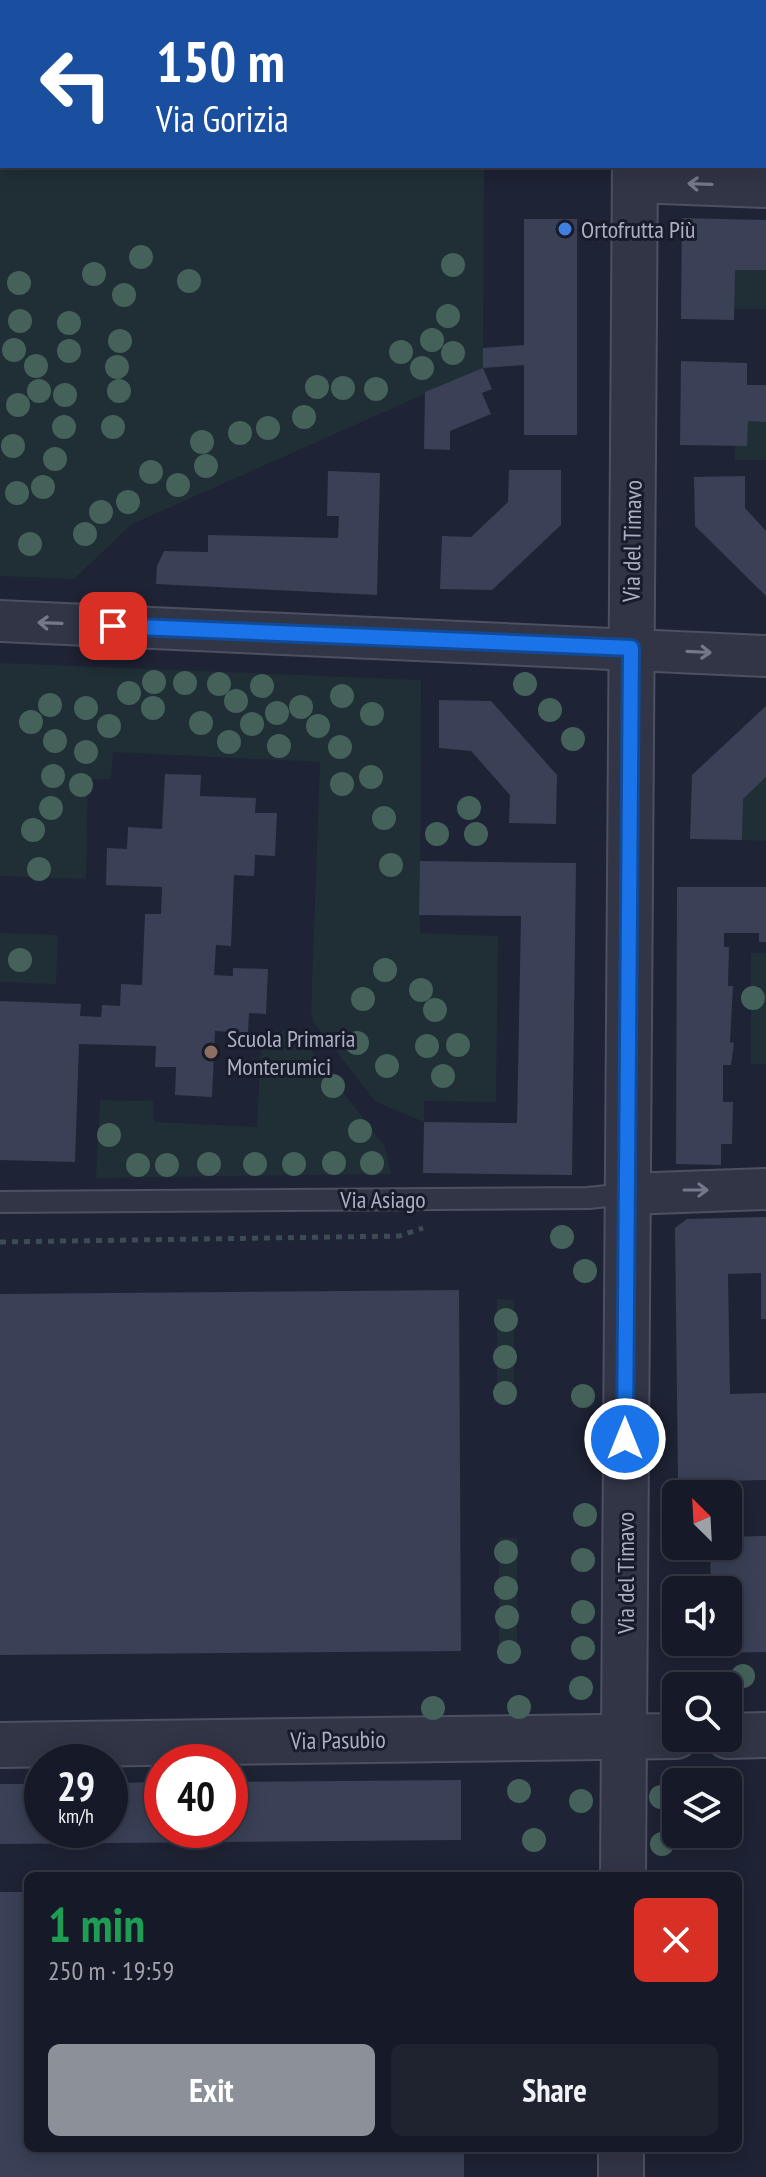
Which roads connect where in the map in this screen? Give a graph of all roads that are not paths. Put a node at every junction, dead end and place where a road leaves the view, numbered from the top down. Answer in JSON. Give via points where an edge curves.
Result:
{"nodes":[{"id":1,"x":635,"y":174,"type":"edge"},
{"id":2,"x":766,"y":187,"type":"edge"},
{"id":3,"x":0,"y":621,"type":"edge"},
{"id":4,"x":631,"y":648,"type":"junction"},
{"id":5,"x":766,"y":656,"type":"edge"},
{"id":6,"x":766,"y":1189,"type":"edge"},
{"id":7,"x":627,"y":1194,"type":"junction"},
{"id":8,"x":0,"y":1202,"type":"edge"},
{"id":9,"x":766,"y":1735,"type":"edge"},
{"id":10,"x":662,"y":1736,"type":"edge"},
{"id":11,"x":742,"y":1736,"type":"edge"},
{"id":12,"x":624,"y":1737,"type":"junction"},
{"id":13,"x":0,"y":1745,"type":"edge"},
{"id":14,"x":623,"y":1872,"type":"edge"},
{"id":15,"x":621,"y":2152,"type":"edge"},
{"id":16,"x":621,"y":2177,"type":"edge"}],
"edges":[{"from":2,"to":1,"type":"street","one_way":true},
{"from":1,"to":4,"type":"street","name":"Via del Timavo"},
{"from":4,"to":3,"type":"street","one_way":true},
{"from":4,"to":5,"type":"street","one_way":true},
{"from":4,"to":7,"type":"street","name":"Via del Timavo"},
{"from":7,"to":6,"type":"street","name":"Via Asiago","one_way":true},
{"from":7,"to":8,"type":"lane","name":"Via Asiago"},
{"from":7,"to":12,"type":"street","name":"Via del Timavo"},
{"from":9,"to":11,"type":"street"},
{"from":10,"to":12,"type":"street","name":"Via Pasubio"},
{"from":12,"to":13,"type":"street","name":"Via Pasubio"},
{"from":12,"to":14,"type":"street","name":"Via del Timavo"},
{"from":15,"to":16,"type":"street"}]}
